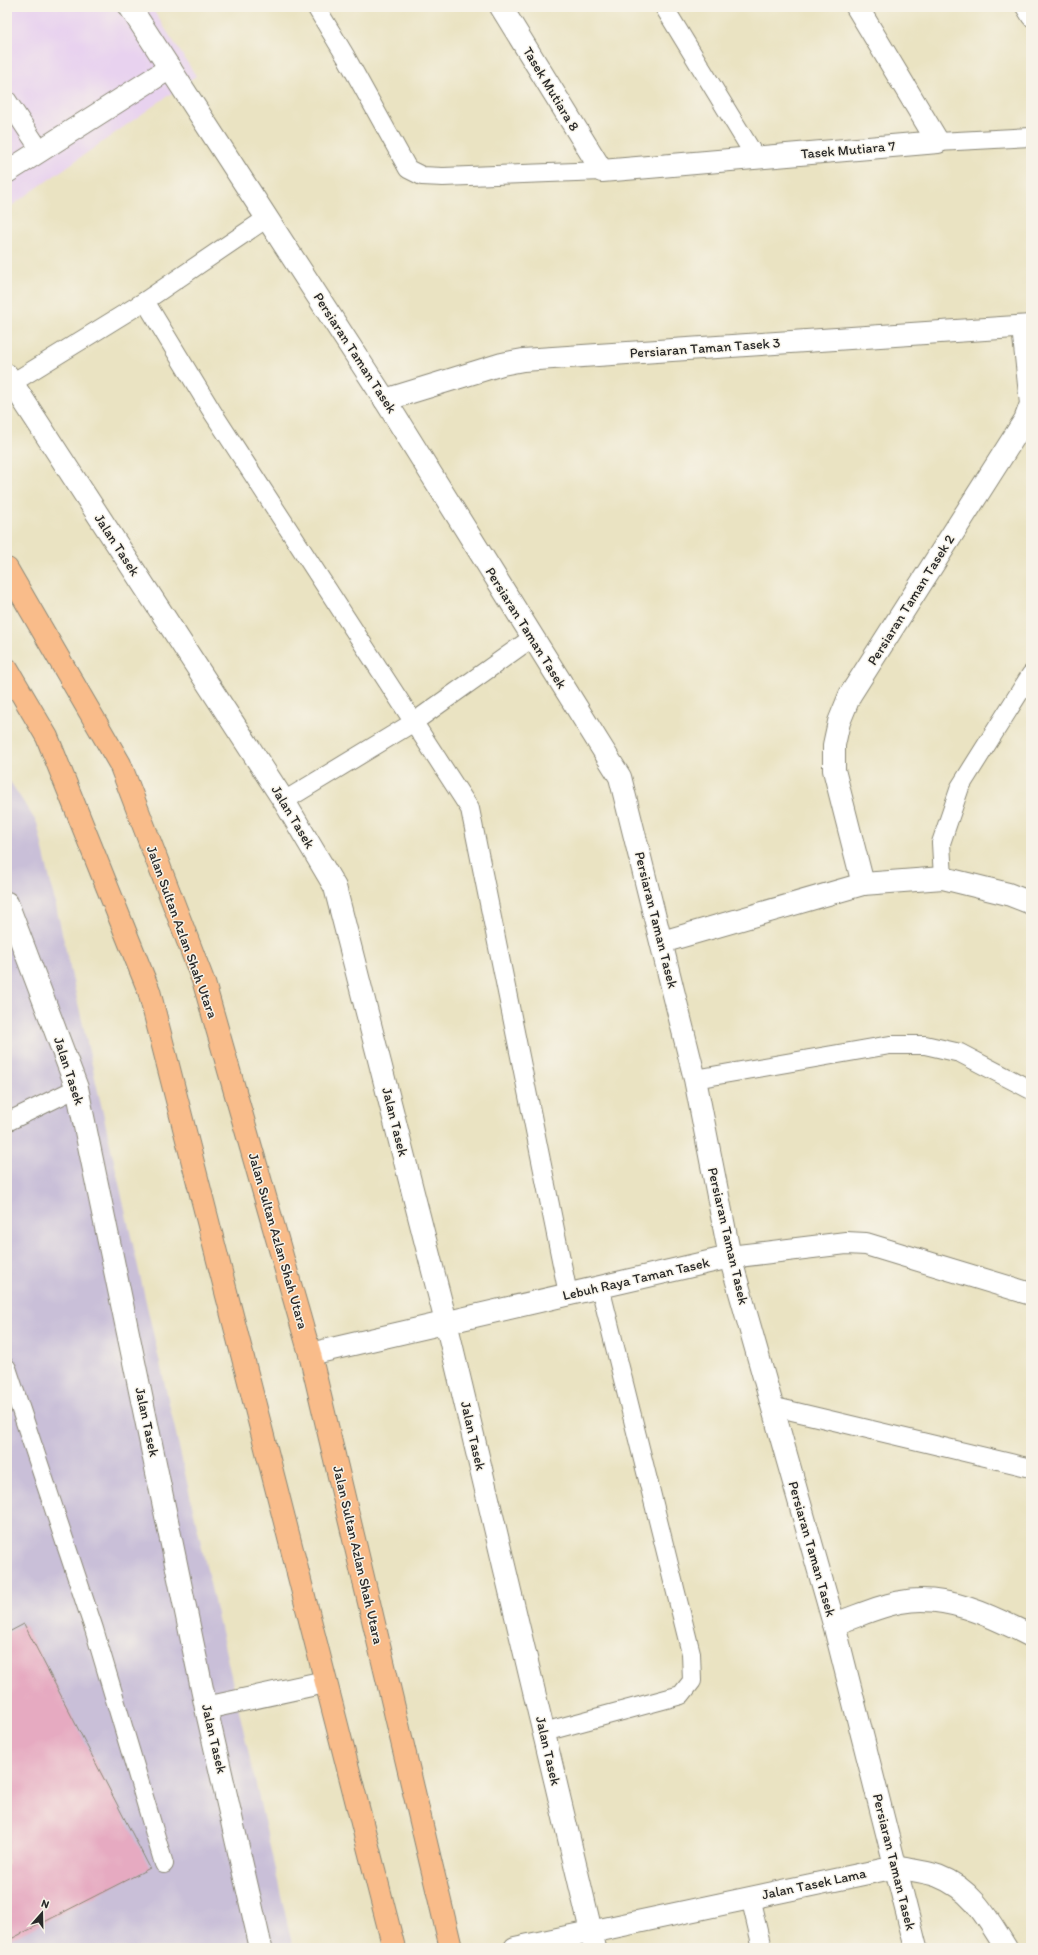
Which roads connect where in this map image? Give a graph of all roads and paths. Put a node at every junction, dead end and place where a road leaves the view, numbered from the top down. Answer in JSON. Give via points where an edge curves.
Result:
{"nodes":[{"id":1,"x":130,"y":7,"type":"edge"},
{"id":2,"x":316,"y":7,"type":"edge"},
{"id":3,"x":501,"y":7,"type":"edge"},
{"id":4,"x":664,"y":7,"type":"edge"},
{"id":5,"x":856,"y":7,"type":"edge"},
{"id":6,"x":1025,"y":7,"type":"edge"},
{"id":7,"x":1031,"y":17,"type":"edge"},
{"id":8,"x":170,"y":68,"type":"junction"},
{"id":9,"x":7,"y":100,"type":"edge"},
{"id":10,"x":1031,"y":137,"type":"edge"},
{"id":11,"x":938,"y":142,"type":"junction"},
{"id":12,"x":40,"y":150,"type":"junction"},
{"id":13,"x":756,"y":158,"type":"junction"},
{"id":14,"x":602,"y":171,"type":"junction"},
{"id":15,"x":7,"y":172,"type":"edge"},
{"id":16,"x":267,"y":218,"type":"junction"},
{"id":17,"x":145,"y":301,"type":"junction"},
{"id":18,"x":1027,"y":327,"type":"edge"},
{"id":19,"x":10,"y":379,"type":"edge"},
{"id":20,"x":385,"y":400,"type":"junction"},
{"id":21,"x":7,"y":569,"type":"edge"},
{"id":22,"x":532,"y":638,"type":"junction"},
{"id":23,"x":7,"y":669,"type":"edge"},
{"id":24,"x":1031,"y":674,"type":"edge"},
{"id":25,"x":414,"y":722,"type":"junction"},
{"id":26,"x":284,"y":801,"type":"junction"},
{"id":27,"x":943,"y":878,"type":"junction"},
{"id":28,"x":863,"y":884,"type":"junction"},
{"id":29,"x":1031,"y":902,"type":"edge"},
{"id":30,"x":7,"y":903,"type":"edge"},
{"id":31,"x":662,"y":942,"type":"junction"},
{"id":32,"x":695,"y":1079,"type":"junction"},
{"id":33,"x":77,"y":1088,"type":"junction"},
{"id":34,"x":1031,"y":1090,"type":"edge"},
{"id":35,"x":7,"y":1122,"type":"edge"},
{"id":36,"x":730,"y":1257,"type":"junction"},
{"id":37,"x":600,"y":1287,"type":"junction"},
{"id":38,"x":568,"y":1294,"type":"junction"},
{"id":39,"x":1031,"y":1294,"type":"edge"},
{"id":40,"x":446,"y":1322,"type":"junction"},
{"id":41,"x":310,"y":1354,"type":"junction"},
{"id":42,"x":7,"y":1368,"type":"edge"},
{"id":43,"x":771,"y":1406,"type":"junction"},
{"id":44,"x":1031,"y":1468,"type":"edge"},
{"id":45,"x":834,"y":1624,"type":"junction"},
{"id":46,"x":1029,"y":1638,"type":"edge"},
{"id":47,"x":325,"y":1682,"type":"junction"},
{"id":48,"x":206,"y":1708,"type":"junction"},
{"id":49,"x":544,"y":1732,"type":"junction"},
{"id":50,"x":164,"y":1864,"type":"dead end"},
{"id":51,"x":896,"y":1867,"type":"junction"},
{"id":52,"x":750,"y":1897,"type":"junction"},
{"id":53,"x":593,"y":1939,"type":"edge"},
{"id":54,"x":261,"y":1948,"type":"edge"},
{"id":55,"x":394,"y":1948,"type":"edge"},
{"id":56,"x":450,"y":1948,"type":"edge"},
{"id":57,"x":515,"y":1948,"type":"edge"},
{"id":58,"x":762,"y":1948,"type":"edge"},
{"id":59,"x":916,"y":1948,"type":"edge"},
{"id":60,"x":1006,"y":1948,"type":"edge"}],
"edges":[{"from":1,"to":8,"type":"street","name":"Persiaran Taman Tasek"},
{"from":2,"to":14,"type":"lane","via":[[408,169],[422,176],[443,177]]},
{"from":3,"to":14,"type":"street","name":"Tasek Mutiara 8"},
{"from":4,"to":13,"type":"lane"},
{"from":5,"to":11,"type":"street"},
{"from":6,"to":7,"type":"lane"},
{"from":8,"to":12,"type":"street"},
{"from":8,"to":16,"type":"street","name":"Persiaran Taman Tasek"},
{"from":9,"to":12,"type":"lane"},
{"from":10,"to":11,"type":"lane"},
{"from":11,"to":13,"type":"street","name":"Tasek Mutiara 7"},
{"from":12,"to":15,"type":"street"},
{"from":13,"to":14,"type":"street","name":"Tasek Mutiara 7"},
{"from":16,"to":17,"type":"lane"},
{"from":16,"to":20,"type":"street","name":"Persiaran Taman Tasek"},
{"from":17,"to":19,"type":"lane"},
{"from":17,"to":25,"type":"lane","via":[[213,413]]},
{"from":18,"to":20,"type":"street","name":"Persiaran Taman Tasek 3","via":[[523,360],[502,364]]},
{"from":18,"to":28,"type":"street","name":"Persiaran Taman Tasek 2","via":[[1031,404],[1024,420],[850,695],[839,722],[834,745],[834,770]]},
{"from":19,"to":26,"type":"street","name":"Jalan Tasek"},
{"from":20,"to":22,"type":"street","name":"Persiaran Taman Tasek"},
{"from":21,"to":41,"type":"main road","name":"Jalan Sultan Azlan Shah Utara","via":[[120,764],[204,982]]},
{"from":22,"to":25,"type":"lane"},
{"from":22,"to":31,"type":"street","name":"Persiaran Taman Tasek","via":[[620,777]]},
{"from":23,"to":47,"type":"main road","via":[[47,737],[149,991]]},
{"from":24,"to":27,"type":"lane","via":[[960,787],[941,843]]},
{"from":25,"to":26,"type":"lane"},
{"from":25,"to":38,"type":"lane","via":[[470,809]]},
{"from":26,"to":40,"type":"street","name":"Jalan Tasek","via":[[335,887]]},
{"from":27,"to":28,"type":"street"},
{"from":27,"to":29,"type":"street"},
{"from":28,"to":31,"type":"street"},
{"from":30,"to":33,"type":"street","name":"Jalan Tasek"},
{"from":31,"to":32,"type":"street","name":"Persiaran Taman Tasek"},
{"from":32,"to":34,"type":"lane","via":[[890,1045],[924,1046],[960,1053]]},
{"from":32,"to":36,"type":"street","name":"Persiaran Taman Tasek"},
{"from":33,"to":35,"type":"lane"},
{"from":33,"to":48,"type":"street","name":"Jalan Tasek"},
{"from":36,"to":37,"type":"street","name":"Lebuh Raya Taman Tasek"},
{"from":36,"to":39,"type":"street","name":"Lebuh Raya Taman Tasek","via":[[846,1243],[866,1244]]},
{"from":36,"to":43,"type":"street","name":"Persiaran Taman Tasek"},
{"from":37,"to":38,"type":"street","name":"Lebuh Raya Taman Tasek"},
{"from":37,"to":49,"type":"lane","via":[[691,1653],[692,1681],[681,1695]]},
{"from":38,"to":40,"type":"street","name":"Lebuh Raya Taman Tasek"},
{"from":40,"to":41,"type":"street","name":"Lebuh Raya Taman Tasek"},
{"from":40,"to":49,"type":"street","name":"Jalan Tasek"},
{"from":41,"to":56,"type":"main road","name":"Jalan Sultan Azlan Shah Utara"},
{"from":42,"to":50,"type":"lane","via":[[94,1629]]},
{"from":43,"to":44,"type":"lane"},
{"from":43,"to":45,"type":"street","name":"Persiaran Taman Tasek"},
{"from":45,"to":46,"type":"street","via":[[900,1602],[929,1599],[960,1605]]},
{"from":45,"to":51,"type":"street","name":"Persiaran Taman Tasek"},
{"from":47,"to":48,"type":"street"},
{"from":47,"to":55,"type":"main road"},
{"from":48,"to":54,"type":"street","name":"Jalan Tasek"},
{"from":49,"to":53,"type":"street","name":"Jalan Tasek"},
{"from":51,"to":52,"type":"street","name":"Jalan Tasek Lama"},
{"from":51,"to":59,"type":"street","name":"Persiaran Taman Tasek"},
{"from":51,"to":60,"type":"street","name":"Jalan Tasek Lama","via":[[938,1876],[960,1889],[980,1906]]},
{"from":52,"to":53,"type":"street","name":"Jalan Tasek Lama"},
{"from":52,"to":58,"type":"lane"},
{"from":53,"to":57,"type":"street","name":"Jalan Tasek Lama"}]}
